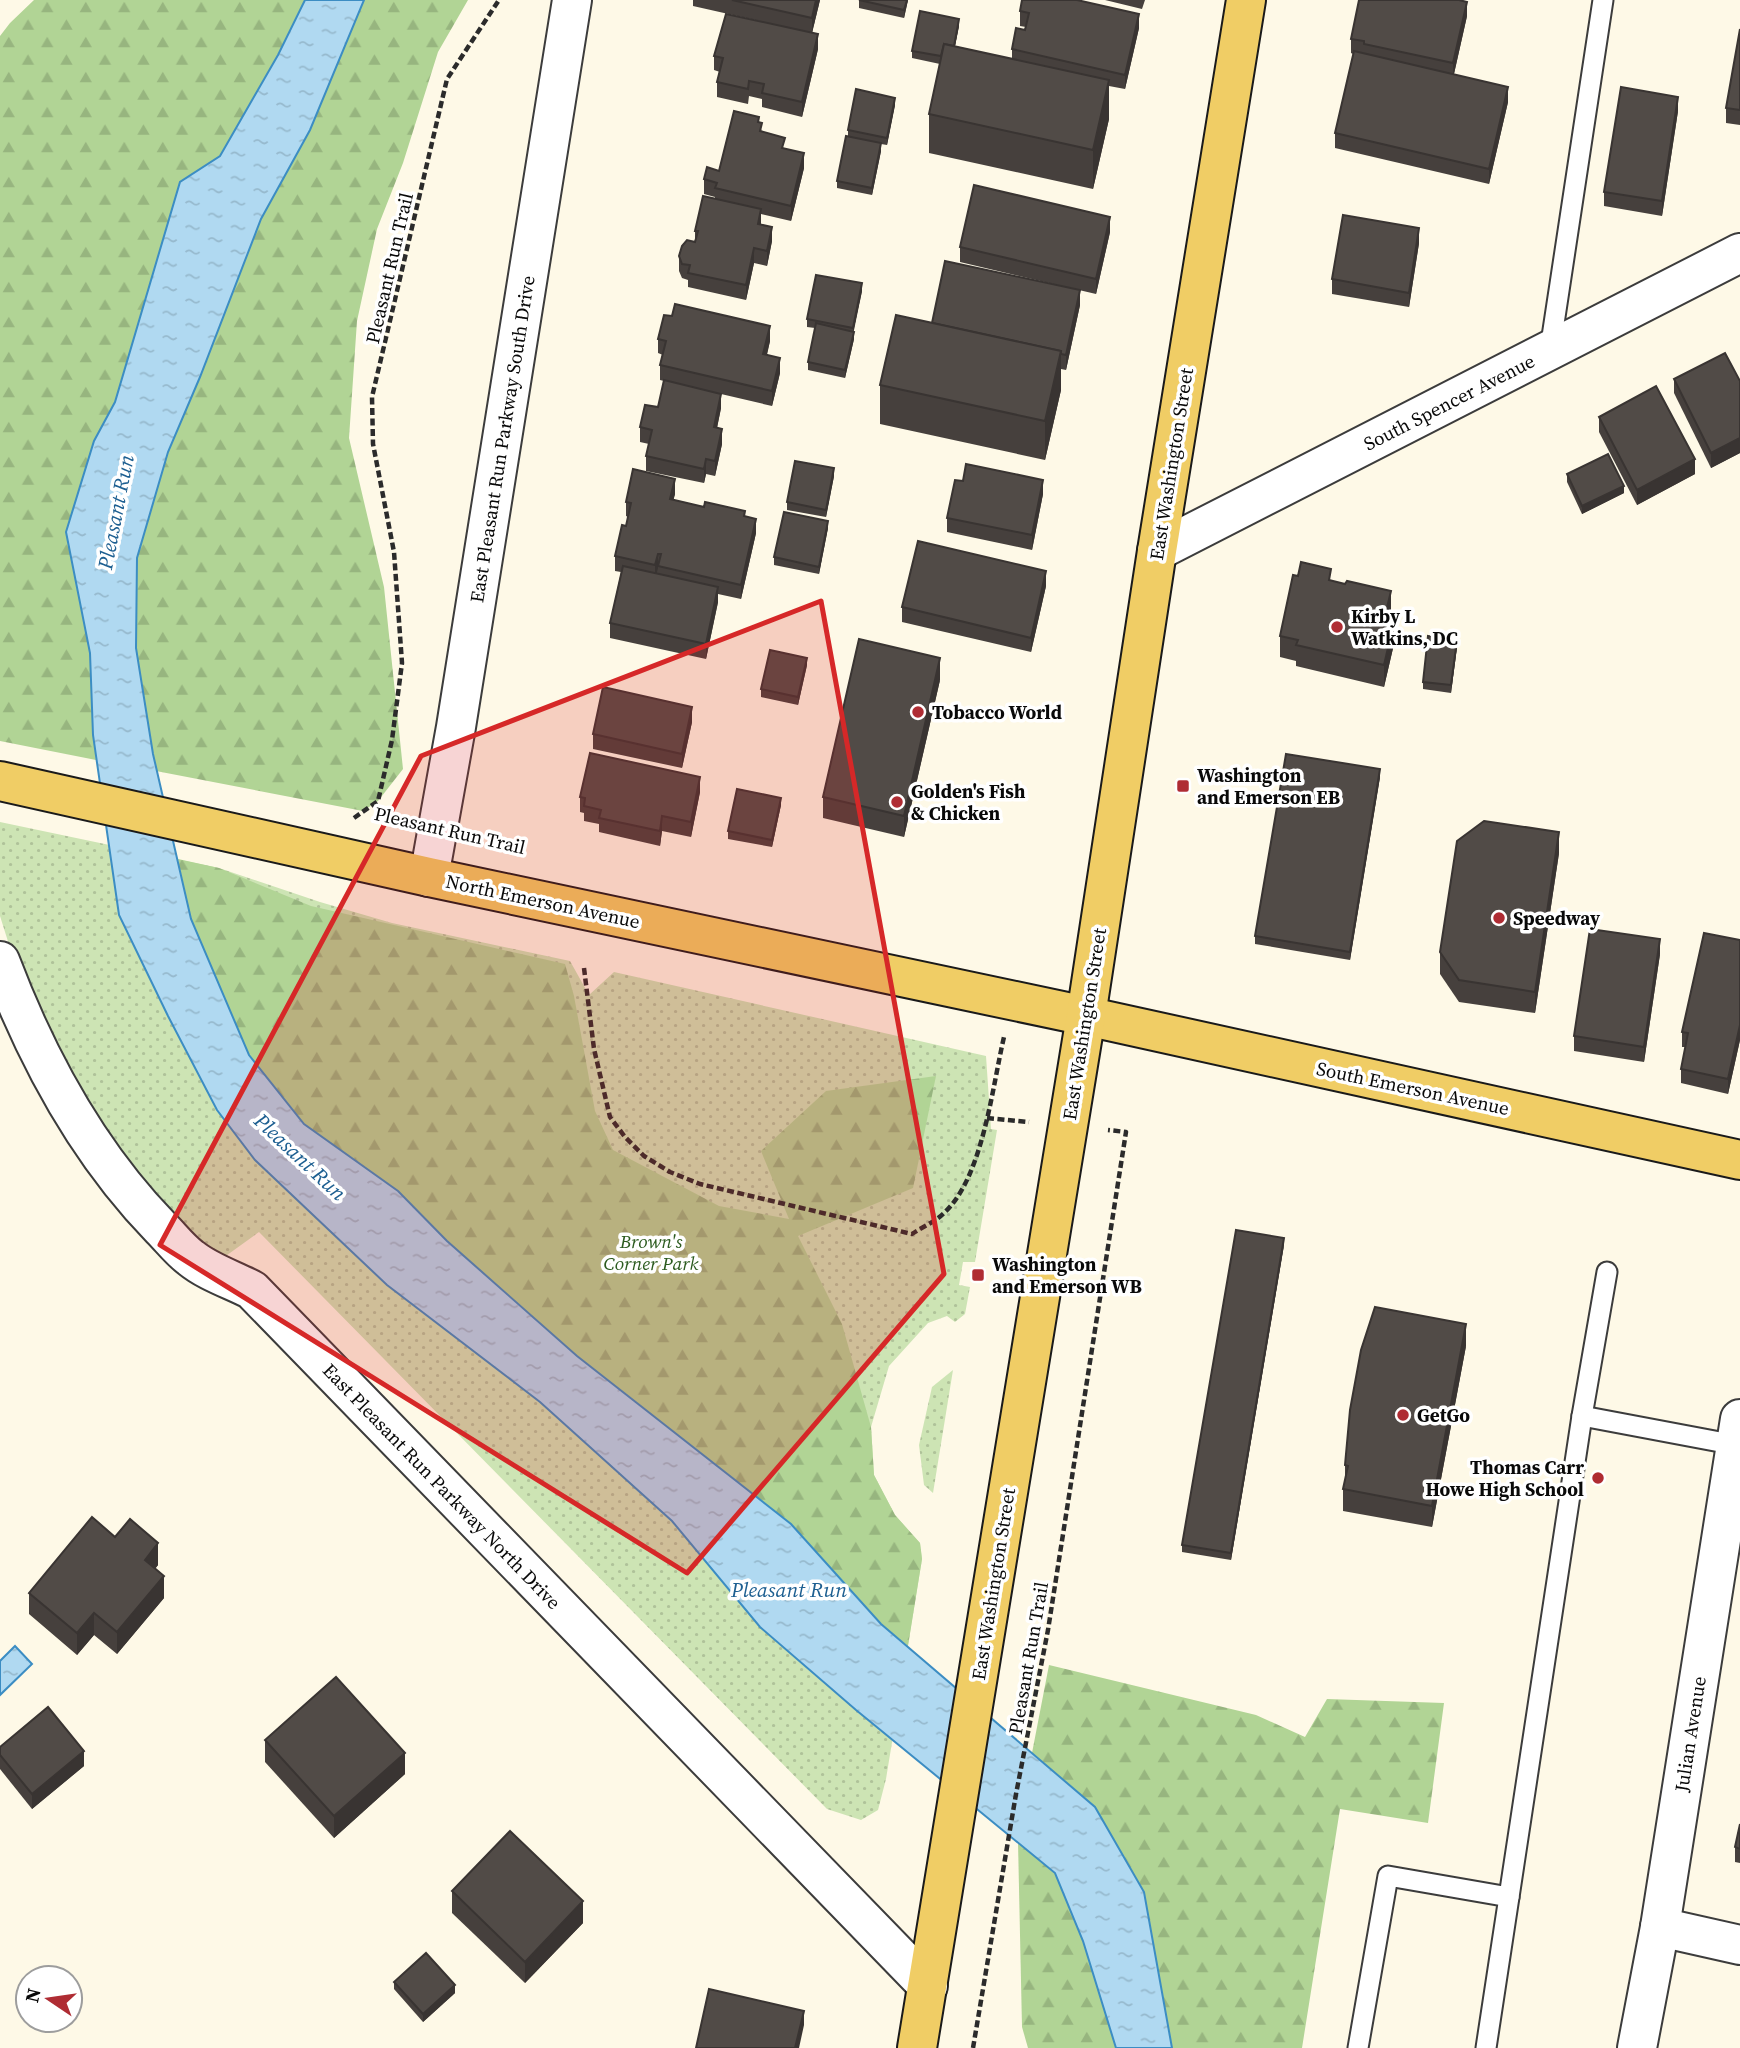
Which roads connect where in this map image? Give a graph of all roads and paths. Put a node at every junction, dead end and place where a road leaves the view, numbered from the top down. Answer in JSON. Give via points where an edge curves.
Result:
{"nodes":[{"id":1,"x":499,"y":0,"type":"edge"},
{"id":2,"x":572,"y":0,"type":"edge"},
{"id":3,"x":1246,"y":0,"type":"edge"},
{"id":4,"x":1603,"y":0,"type":"edge"},
{"id":5,"x":1740,"y":253,"type":"edge"},
{"id":6,"x":1550,"y":350,"type":"junction"},
{"id":7,"x":1157,"y":551,"type":"junction"},
{"id":8,"x":13,"y":783,"type":"edge"},
{"id":9,"x":362,"y":824,"type":"dead end"},
{"id":10,"x":429,"y":877,"type":"junction"},
{"id":11,"x":0,"y":961,"type":"edge"},
{"id":12,"x":584,"y":968,"type":"dead end"},
{"id":13,"x":1086,"y":1016,"type":"junction"},
{"id":14,"x":1000,"y":1055,"type":"dead end"},
{"id":15,"x":1126,"y":1132,"type":"dead end"},
{"id":16,"x":1740,"y":1160,"type":"edge"},
{"id":17,"x":1607,"y":1272,"type":"dead end"},
{"id":18,"x":1582,"y":1416,"type":"junction"},
{"id":19,"x":1738,"y":1432,"type":"edge"},
{"id":20,"x":1729,"y":1559,"type":"edge"},
{"id":21,"x":1509,"y":1897,"type":"junction"},
{"id":22,"x":1660,"y":1927,"type":"junction"},
{"id":23,"x":1740,"y":1945,"type":"edge"},
{"id":24,"x":928,"y":1986,"type":"junction"},
{"id":25,"x":918,"y":2048,"type":"edge"},
{"id":26,"x":973,"y":2048,"type":"edge"},
{"id":27,"x":1358,"y":2048,"type":"edge"},
{"id":28,"x":1486,"y":2048,"type":"edge"},
{"id":29,"x":1637,"y":2048,"type":"edge"}],
"edges":[{"from":1,"to":9,"type":"path","name":"Pleasant Run Trail","via":[[447,79],[372,397],[373,444],[394,552],[402,663],[378,801],[350,821]]},
{"from":2,"to":10,"type":"street","name":"East Pleasant Run Parkway South Drive"},
{"from":3,"to":7,"type":"main road","name":"East Washington Street"},
{"from":4,"to":6,"type":"lane"},
{"from":5,"to":6,"type":"street","name":"South Spencer Avenue"},
{"from":6,"to":7,"type":"street","name":"South Spencer Avenue"},
{"from":7,"to":13,"type":"main road","name":"East Washington Street"},
{"from":8,"to":10,"type":"main road","name":"North Emerson Avenue"},
{"from":10,"to":13,"type":"main road","name":"North Emerson Avenue"},
{"from":11,"to":24,"type":"street","name":"East Pleasant Run Parkway North Drive","via":[[59,1090],[141,1207],[192,1259],[252,1290]]},
{"from":12,"to":14,"type":"path","via":[[594,1049],[610,1116],[644,1156],[699,1184],[912,1234],[944,1214],[962,1189],[982,1138]]},
{"from":13,"to":16,"type":"main road","name":"South Emerson Avenue"},
{"from":13,"to":24,"type":"main road","name":"East Washington Street"},
{"from":15,"to":26,"type":"path","name":"Pleasant Run Trail","via":[[1039,1686]]},
{"from":17,"to":18,"type":"lane"},
{"from":18,"to":19,"type":"lane"},
{"from":18,"to":21,"type":"lane"},
{"from":19,"to":20,"type":"street","name":"Julian Avenue"},
{"from":20,"to":22,"type":"street","name":"Julian Avenue"},
{"from":21,"to":27,"type":"lane","via":[[1388,1876]]},
{"from":21,"to":28,"type":"lane"},
{"from":22,"to":23,"type":"street"},
{"from":22,"to":29,"type":"street","name":"Julian Avenue"},
{"from":24,"to":25,"type":"main road","name":"East Washington Street"}]}
